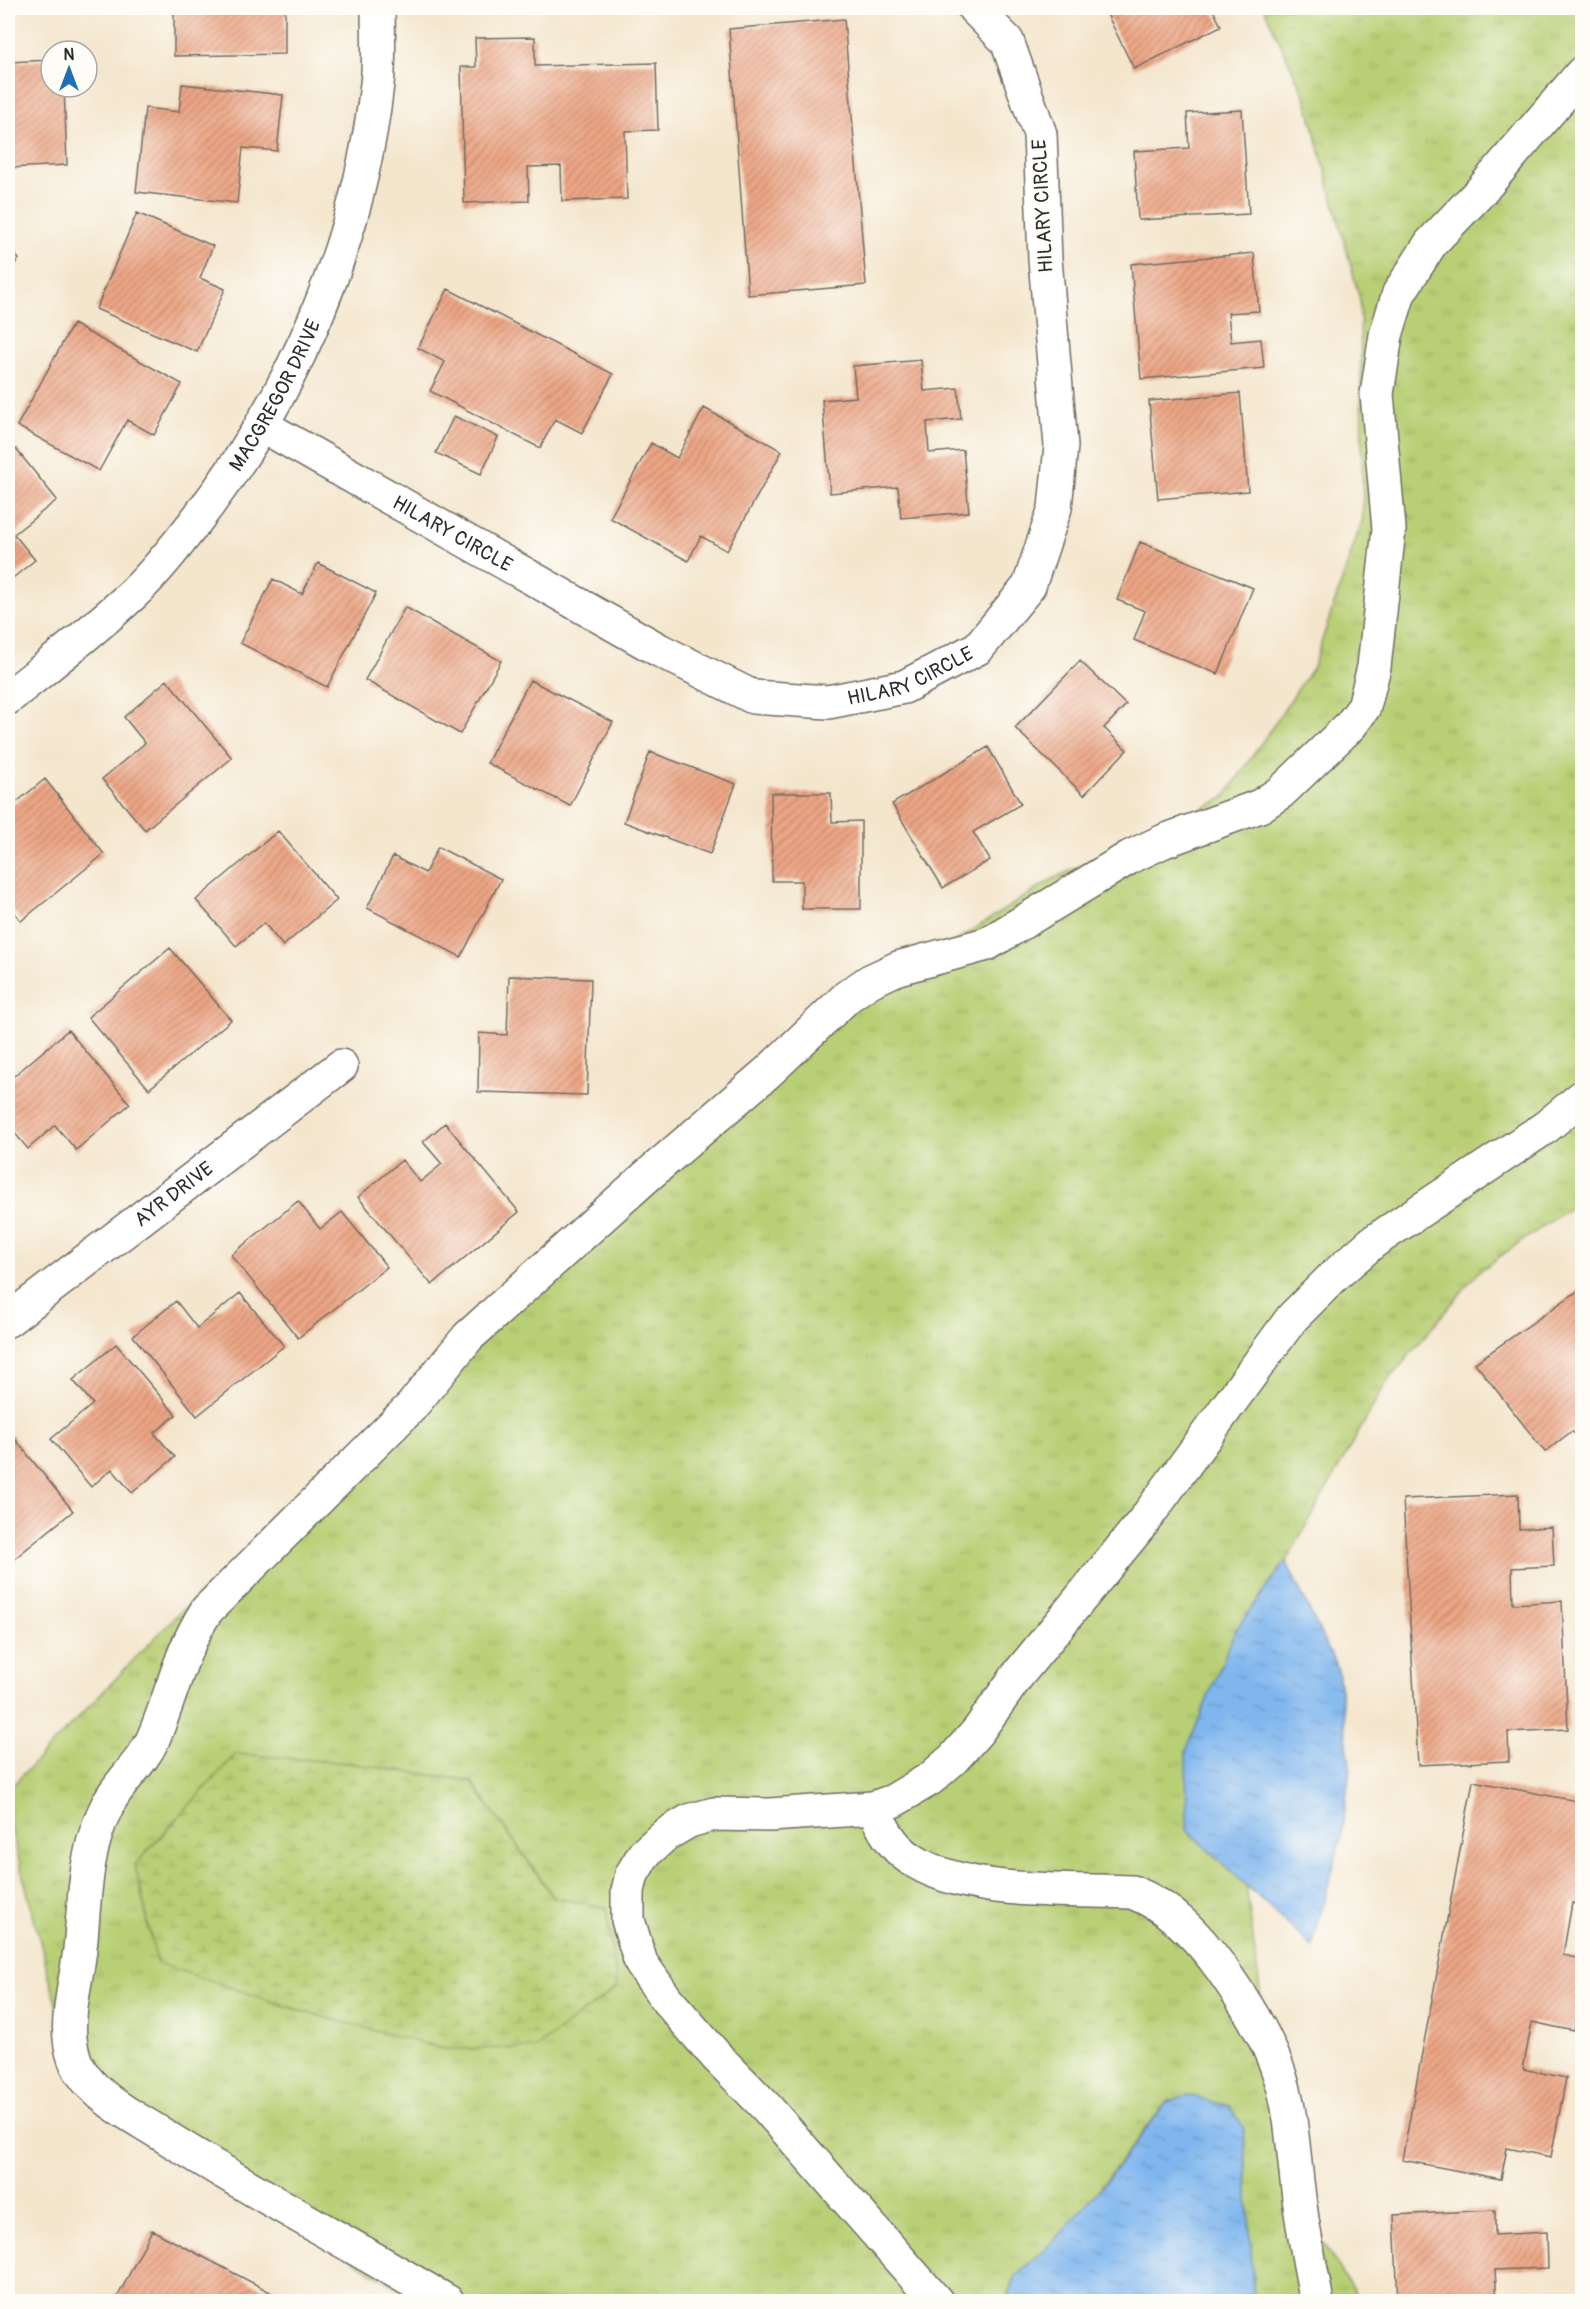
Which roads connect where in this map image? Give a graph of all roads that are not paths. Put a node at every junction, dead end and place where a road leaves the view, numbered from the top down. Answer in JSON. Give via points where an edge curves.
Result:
{"nodes":[{"id":1,"x":378,"y":8,"type":"edge"},
{"id":2,"x":974,"y":8,"type":"edge"},
{"id":3,"x":1582,"y":73,"type":"edge"},
{"id":4,"x":263,"y":426,"type":"junction"},
{"id":5,"x":8,"y":698,"type":"edge"},
{"id":6,"x":340,"y":1066,"type":"dead end"},
{"id":7,"x":1582,"y":1097,"type":"edge"},
{"id":8,"x":8,"y":1320,"type":"edge"},
{"id":9,"x":873,"y":1808,"type":"junction"},
{"id":10,"x":448,"y":2301,"type":"edge"},
{"id":11,"x":937,"y":2301,"type":"edge"},
{"id":12,"x":1317,"y":2301,"type":"edge"}],
"edges":[{"from":1,"to":4,"type":"street","name":"MACGREGOR DRIVE","via":[[378,82],[364,168],[349,227],[318,317]]},
{"from":2,"to":4,"type":"street","name":"HILARY CIRCLE","via":[[1007,41],[1040,134],[1045,259],[1061,446],[1055,508],[1029,586],[978,648],[904,687],[828,702],[753,697],[659,650]]},
{"from":3,"to":10,"type":"street","via":[[1431,243],[1399,293],[1386,335],[1377,394],[1389,529],[1374,667],[1365,707],[1350,726],[1281,792],[1260,806],[1130,857],[987,944],[898,968],[848,996],[768,1072],[468,1337],[411,1407],[207,1610],[190,1635],[153,1740],[108,1802],[91,1849],[85,1873],[70,2022],[74,2059],[82,2074],[112,2103],[254,2192]]},
{"from":4,"to":5,"type":"street","name":"MACGREGOR DRIVE","via":[[184,536],[134,592]]},
{"from":6,"to":8,"type":"street","name":"AYR DRIVE"},
{"from":7,"to":9,"type":"street","via":[[1546,1127],[1373,1242],[1325,1284],[1292,1318],[1143,1522],[960,1752],[930,1779]]},
{"from":9,"to":11,"type":"street","via":[[770,1815],[714,1814],[688,1821],[644,1854],[632,1874],[628,1920],[641,1964],[667,2000]]},
{"from":9,"to":12,"type":"street","via":[[893,1844],[930,1870],[990,1885],[1132,1892],[1153,1900],[1178,1919],[1212,1955],[1263,2032],[1281,2077]]}]}
